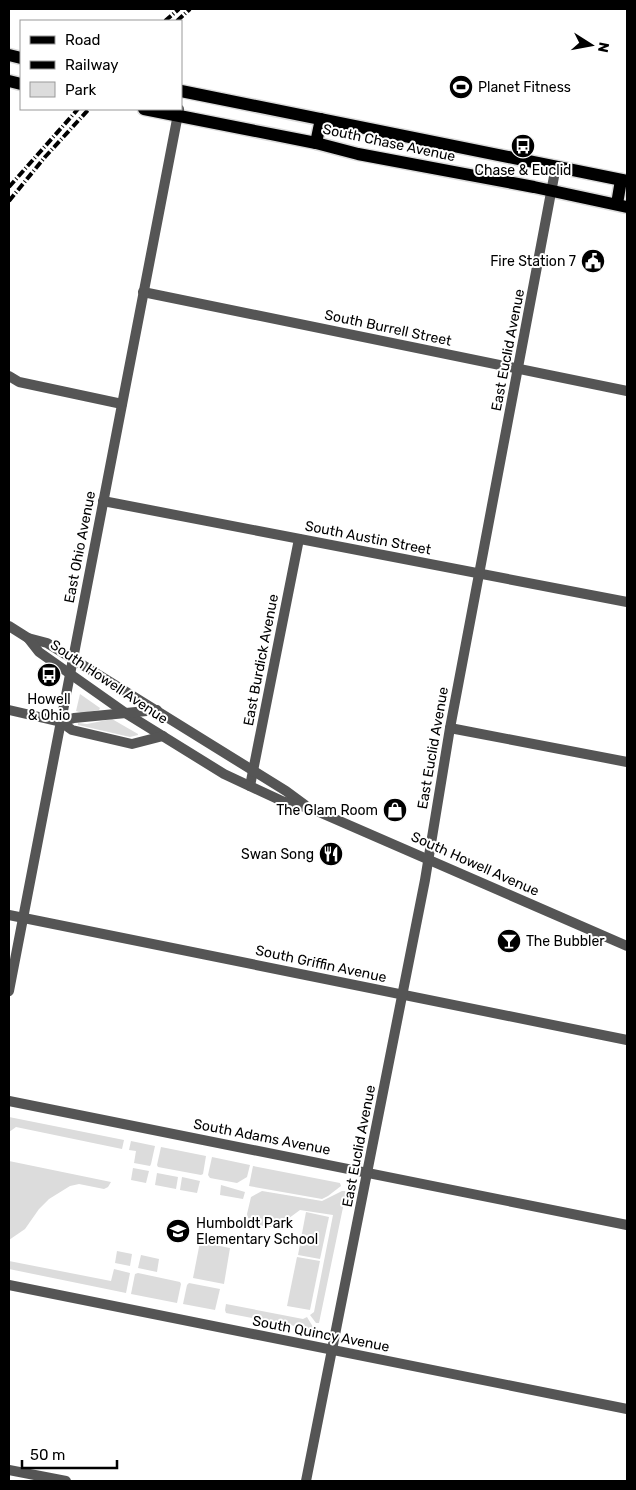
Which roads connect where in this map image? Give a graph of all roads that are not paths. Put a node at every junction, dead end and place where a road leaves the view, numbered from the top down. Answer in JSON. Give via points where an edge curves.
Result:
{"nodes":[{"id":1,"x":182,"y":93,"type":"edge"},
{"id":2,"x":155,"y":110,"type":"edge"},
{"id":3,"x":178,"y":112,"type":"edge"},
{"id":4,"x":321,"y":119,"type":"junction"},
{"id":5,"x":316,"y":143,"type":"junction"},
{"id":6,"x":556,"y":166,"type":"junction"},
{"id":7,"x":624,"y":181,"type":"edge"},
{"id":8,"x":552,"y":190,"type":"junction"},
{"id":9,"x":622,"y":206,"type":"edge"},
{"id":10,"x":143,"y":292,"type":"junction"},
{"id":11,"x":518,"y":369,"type":"junction"},
{"id":12,"x":9,"y":376,"type":"edge"},
{"id":13,"x":627,"y":392,"type":"edge"},
{"id":14,"x":122,"y":404,"type":"junction"},
{"id":15,"x":103,"y":501,"type":"junction"},
{"id":16,"x":299,"y":539,"type":"junction"},
{"id":17,"x":480,"y":573,"type":"junction"},
{"id":18,"x":627,"y":602,"type":"edge"},
{"id":19,"x":9,"y":626,"type":"edge"},
{"id":20,"x":28,"y":638,"type":"junction"},
{"id":21,"x":73,"y":659,"type":"junction"},
{"id":22,"x":70,"y":673,"type":"junction"},
{"id":23,"x":9,"y":710,"type":"edge"},
{"id":24,"x":156,"y":710,"type":"junction"},
{"id":25,"x":127,"y":714,"type":"junction"},
{"id":26,"x":61,"y":722,"type":"junction"},
{"id":27,"x":450,"y":728,"type":"junction"},
{"id":28,"x":163,"y":736,"type":"junction"},
{"id":29,"x":627,"y":762,"type":"edge"},
{"id":30,"x":253,"y":772,"type":"junction"},
{"id":31,"x":250,"y":786,"type":"junction"},
{"id":32,"x":312,"y":809,"type":"junction"},
{"id":33,"x":428,"y":858,"type":"junction"},
{"id":34,"x":9,"y":915,"type":"edge"},
{"id":35,"x":23,"y":918,"type":"junction"},
{"id":36,"x":627,"y":946,"type":"edge"},
{"id":37,"x":9,"y":991,"type":"edge"},
{"id":38,"x":402,"y":995,"type":"junction"},
{"id":39,"x":627,"y":1040,"type":"edge"},
{"id":40,"x":9,"y":1101,"type":"edge"},
{"id":41,"x":367,"y":1173,"type":"junction"},
{"id":42,"x":627,"y":1225,"type":"edge"},
{"id":43,"x":9,"y":1286,"type":"edge"},
{"id":44,"x":332,"y":1350,"type":"junction"},
{"id":45,"x":627,"y":1409,"type":"edge"},
{"id":46,"x":9,"y":1470,"type":"edge"},
{"id":47,"x":66,"y":1481,"type":"edge"},
{"id":48,"x":306,"y":1481,"type":"edge"}],
"edges":[{"from":1,"to":4,"type":"main road","name":"South Chase Avenue"},
{"from":2,"to":3,"type":"main road","name":"South Chase Avenue"},
{"from":3,"to":5,"type":"main road","name":"South Chase Avenue"},
{"from":3,"to":10,"type":"street","name":"East Ohio Avenue"},
{"from":4,"to":5,"type":"main road"},
{"from":4,"to":6,"type":"main road","name":"South Chase Avenue"},
{"from":5,"to":8,"type":"main road","name":"South Chase Avenue","via":[[358,154]]},
{"from":6,"to":7,"type":"main road","name":"South Chase Avenue"},
{"from":6,"to":8,"type":"street","name":"East Euclid Avenue"},
{"from":7,"to":9,"type":"main road"},
{"from":8,"to":9,"type":"main road","name":"South Chase Avenue"},
{"from":8,"to":11,"type":"street","name":"East Euclid Avenue"},
{"from":10,"to":11,"type":"street","name":"South Burrell Street"},
{"from":10,"to":14,"type":"street","name":"East Ohio Avenue"},
{"from":11,"to":13,"type":"street","name":"South Burrell Street"},
{"from":11,"to":17,"type":"street","name":"East Euclid Avenue"},
{"from":12,"to":14,"type":"street","via":[[19,382]]},
{"from":14,"to":15,"type":"street","name":"East Ohio Avenue"},
{"from":15,"to":16,"type":"street","name":"South Austin Street"},
{"from":15,"to":21,"type":"street","name":"East Ohio Avenue"},
{"from":16,"to":17,"type":"street","name":"South Austin Street"},
{"from":16,"to":30,"type":"street","name":"East Burdick Avenue"},
{"from":17,"to":18,"type":"street","name":"South Austin Street"},
{"from":17,"to":27,"type":"street","name":"East Euclid Avenue"},
{"from":19,"to":20,"type":"street","name":"South Howell Avenue"},
{"from":20,"to":21,"type":"street","name":"South Howell Avenue","via":[[46,643]]},
{"from":20,"to":22,"type":"street","name":"South Howell Avenue","via":[[39,652]]},
{"from":21,"to":22,"type":"street","name":"East Ohio Avenue"},
{"from":21,"to":24,"type":"street","name":"South Howell Avenue"},
{"from":22,"to":25,"type":"street","name":"South Howell Avenue"},
{"from":22,"to":26,"type":"street","name":"East Ohio Avenue"},
{"from":23,"to":26,"type":"street"},
{"from":24,"to":25,"type":"street"},
{"from":24,"to":30,"type":"street","name":"South Howell Avenue"},
{"from":25,"to":26,"type":"street"},
{"from":25,"to":28,"type":"street","name":"South Howell Avenue"},
{"from":26,"to":28,"type":"street","via":[[72,730],[132,744]]},
{"from":26,"to":35,"type":"street","name":"East Ohio Avenue"},
{"from":27,"to":29,"type":"street"},
{"from":27,"to":33,"type":"street","name":"East Euclid Avenue"},
{"from":28,"to":31,"type":"street","name":"South Howell Avenue","via":[[224,774]]},
{"from":30,"to":31,"type":"street","name":"East Burdick Avenue"},
{"from":30,"to":32,"type":"street","name":"South Howell Avenue"},
{"from":31,"to":32,"type":"street","name":"South Howell Avenue","via":[[282,801]]},
{"from":32,"to":33,"type":"street","name":"South Howell Avenue"},
{"from":33,"to":36,"type":"street","name":"South Howell Avenue"},
{"from":33,"to":38,"type":"street","name":"East Euclid Avenue"},
{"from":34,"to":35,"type":"street","name":"South Griffin Avenue"},
{"from":35,"to":37,"type":"street","name":"East Ohio Avenue"},
{"from":35,"to":38,"type":"street","name":"South Griffin Avenue"},
{"from":38,"to":39,"type":"street","name":"South Griffin Avenue"},
{"from":38,"to":41,"type":"street","name":"East Euclid Avenue"},
{"from":40,"to":41,"type":"street","name":"South Adams Avenue"},
{"from":41,"to":42,"type":"street","name":"South Adams Avenue"},
{"from":41,"to":44,"type":"street","name":"East Euclid Avenue"},
{"from":43,"to":44,"type":"street","name":"South Quincy Avenue"},
{"from":44,"to":45,"type":"street","name":"South Quincy Avenue"},
{"from":44,"to":48,"type":"street","name":"East Euclid Avenue"},
{"from":46,"to":47,"type":"street"}]}
